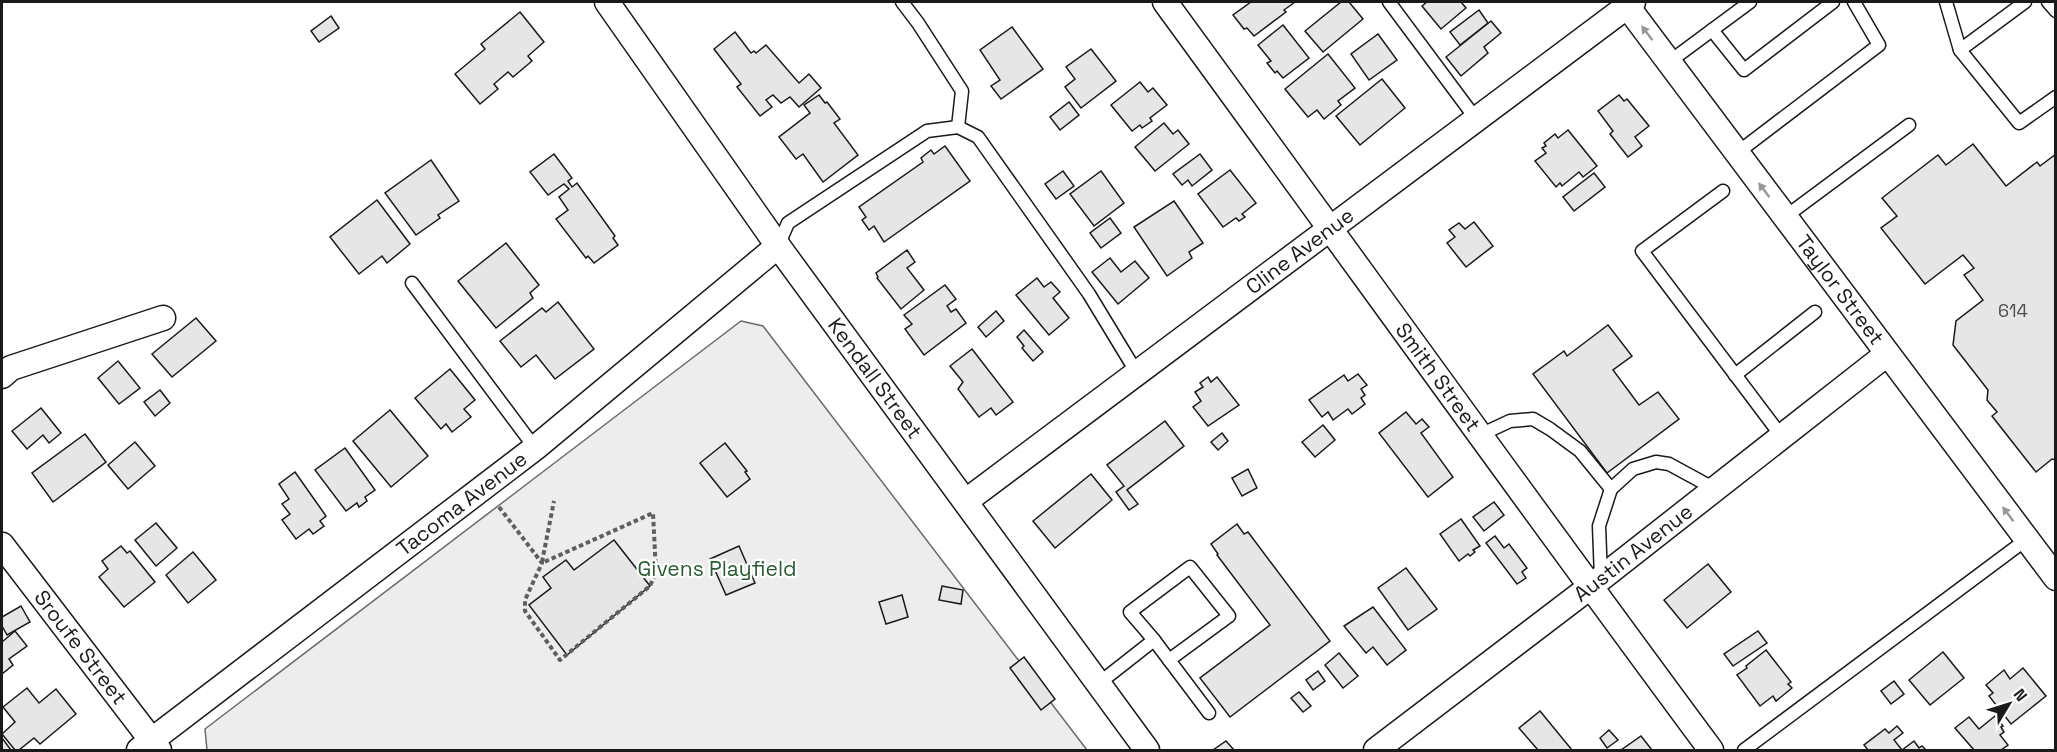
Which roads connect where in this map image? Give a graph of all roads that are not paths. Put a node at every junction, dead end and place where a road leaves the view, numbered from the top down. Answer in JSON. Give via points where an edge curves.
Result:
{"nodes":[{"id":1,"x":607,"y":2,"type":"edge"},
{"id":2,"x":902,"y":2,"type":"edge"},
{"id":3,"x":1164,"y":2,"type":"edge"},
{"id":4,"x":1389,"y":2,"type":"edge"},
{"id":5,"x":1750,"y":2,"type":"edge"},
{"id":6,"x":1833,"y":2,"type":"edge"},
{"id":7,"x":1854,"y":2,"type":"edge"},
{"id":8,"x":1946,"y":2,"type":"edge"},
{"id":9,"x":2025,"y":2,"type":"edge"},
{"id":10,"x":2048,"y":2,"type":"edge"},
{"id":11,"x":1628,"y":3,"type":"edge"},
{"id":12,"x":2055,"y":11,"type":"edge"},
{"id":13,"x":1712,"y":30,"type":"junction"},
{"id":14,"x":1960,"y":50,"type":"junction"},
{"id":15,"x":1669,"y":62,"type":"junction"},
{"id":16,"x":2055,"y":97,"type":"edge"},
{"id":17,"x":1476,"y":119,"type":"junction"},
{"id":18,"x":1909,"y":125,"type":"dead end"},
{"id":19,"x":958,"y":127,"type":"junction"},
{"id":20,"x":1737,"y":153,"type":"junction"},
{"id":21,"x":1723,"y":190,"type":"dead end"},
{"id":22,"x":1785,"y":217,"type":"junction"},
{"id":23,"x":1331,"y":228,"type":"junction"},
{"id":24,"x":778,"y":246,"type":"junction"},
{"id":25,"x":412,"y":283,"type":"dead end"},
{"id":26,"x":1815,"y":312,"type":"dead end"},
{"id":27,"x":163,"y":318,"type":"dead end"},
{"id":28,"x":1887,"y":354,"type":"junction"},
{"id":29,"x":1137,"y":373,"type":"junction"},
{"id":30,"x":1735,"y":375,"type":"junction"},
{"id":31,"x":2,"y":376,"type":"edge"},
{"id":32,"x":1480,"y":435,"type":"junction"},
{"id":33,"x":1782,"y":437,"type":"junction"},
{"id":34,"x":535,"y":448,"type":"junction"},
{"id":35,"x":1611,"y":489,"type":"junction"},
{"id":36,"x":1715,"y":489,"type":"junction"},
{"id":37,"x":966,"y":501,"type":"junction"},
{"id":38,"x":2026,"y":539,"type":"junction"},
{"id":39,"x":2,"y":545,"type":"edge"},
{"id":40,"x":2055,"y":578,"type":"edge"},
{"id":41,"x":1595,"y":583,"type":"junction"},
{"id":42,"x":1154,"y":640,"type":"junction"},
{"id":43,"x":1169,"y":660,"type":"junction"},
{"id":44,"x":1098,"y":684,"type":"junction"},
{"id":45,"x":1209,"y":713,"type":"dead end"},
{"id":46,"x":150,"y":747,"type":"edge"},
{"id":47,"x":1147,"y":750,"type":"edge"},
{"id":48,"x":1376,"y":750,"type":"edge"},
{"id":49,"x":1711,"y":750,"type":"edge"},
{"id":50,"x":1744,"y":750,"type":"edge"}],
"edges":[{"from":1,"to":24,"type":"street","name":"Kendall Street"},
{"from":2,"to":19,"type":"lane","via":[[962,91]]},
{"from":3,"to":23,"type":"street","name":"Smith Street"},
{"from":4,"to":17,"type":"lane"},
{"from":5,"to":13,"type":"lane"},
{"from":6,"to":13,"type":"lane","via":[[1744,70]]},
{"from":7,"to":20,"type":"lane","via":[[1879,45]]},
{"from":8,"to":14,"type":"lane"},
{"from":9,"to":14,"type":"lane"},
{"from":10,"to":12,"type":"lane"},
{"from":15,"to":11,"type":"street","name":"Taylor Street","one_way":true},
{"from":11,"to":17,"type":"street","name":"Cline Avenue"},
{"from":13,"to":15,"type":"lane"},
{"from":14,"to":16,"type":"lane","via":[[2019,123]]},
{"from":15,"to":20,"type":"street","name":"Taylor Street"},
{"from":17,"to":23,"type":"street","name":"Cline Avenue"},
{"from":18,"to":22,"type":"lane"},
{"from":19,"to":24,"type":"lane","via":[[927,131],[818,203],[788,223]]},
{"from":19,"to":29,"type":"lane","via":[[978,137],[1089,294]]},
{"from":22,"to":20,"type":"street","name":"Taylor Street","one_way":true},
{"from":21,"to":30,"type":"lane","via":[[1642,251]]},
{"from":22,"to":28,"type":"street","name":"Taylor Street"},
{"from":23,"to":29,"type":"street","name":"Cline Avenue"},
{"from":23,"to":32,"type":"street","name":"Smith Street"},
{"from":24,"to":34,"type":"street","name":"Tacoma Avenue"},
{"from":24,"to":37,"type":"street","name":"Kendall Street"},
{"from":25,"to":34,"type":"lane"},
{"from":26,"to":30,"type":"lane"},
{"from":27,"to":31,"type":"street","via":[[11,368]]},
{"from":28,"to":33,"type":"street","name":"Austin Avenue"},
{"from":38,"to":28,"type":"street","name":"Taylor Street","one_way":true},
{"from":29,"to":37,"type":"street","name":"Cline Avenue"},
{"from":30,"to":33,"type":"lane"},
{"from":32,"to":35,"type":"lane","via":[[1510,422],[1533,419],[1580,451]]},
{"from":32,"to":41,"type":"street","name":"Smith Street"},
{"from":33,"to":36,"type":"street","name":"Austin Avenue"},
{"from":34,"to":46,"type":"street","name":"Tacoma Avenue"},
{"from":35,"to":36,"type":"lane","via":[[1633,469],[1656,462],[1669,464]]},
{"from":35,"to":41,"type":"lane","via":[[1599,526]]},
{"from":36,"to":41,"type":"street","name":"Austin Avenue"},
{"from":37,"to":44,"type":"street","name":"Kendall Street"},
{"from":38,"to":40,"type":"street","name":"Taylor Street"},
{"from":38,"to":50,"type":"lane"},
{"from":39,"to":46,"type":"street","name":"Sroufe Street"},
{"from":41,"to":48,"type":"street","name":"Austin Avenue"},
{"from":41,"to":49,"type":"street","name":"Smith Street"},
{"from":42,"to":43,"type":"lane"},
{"from":42,"to":43,"type":"lane","via":[[1130,612],[1190,567],[1229,616]]},
{"from":42,"to":44,"type":"lane"},
{"from":43,"to":45,"type":"lane"},
{"from":44,"to":47,"type":"street","name":"Kendall Street"}]}
